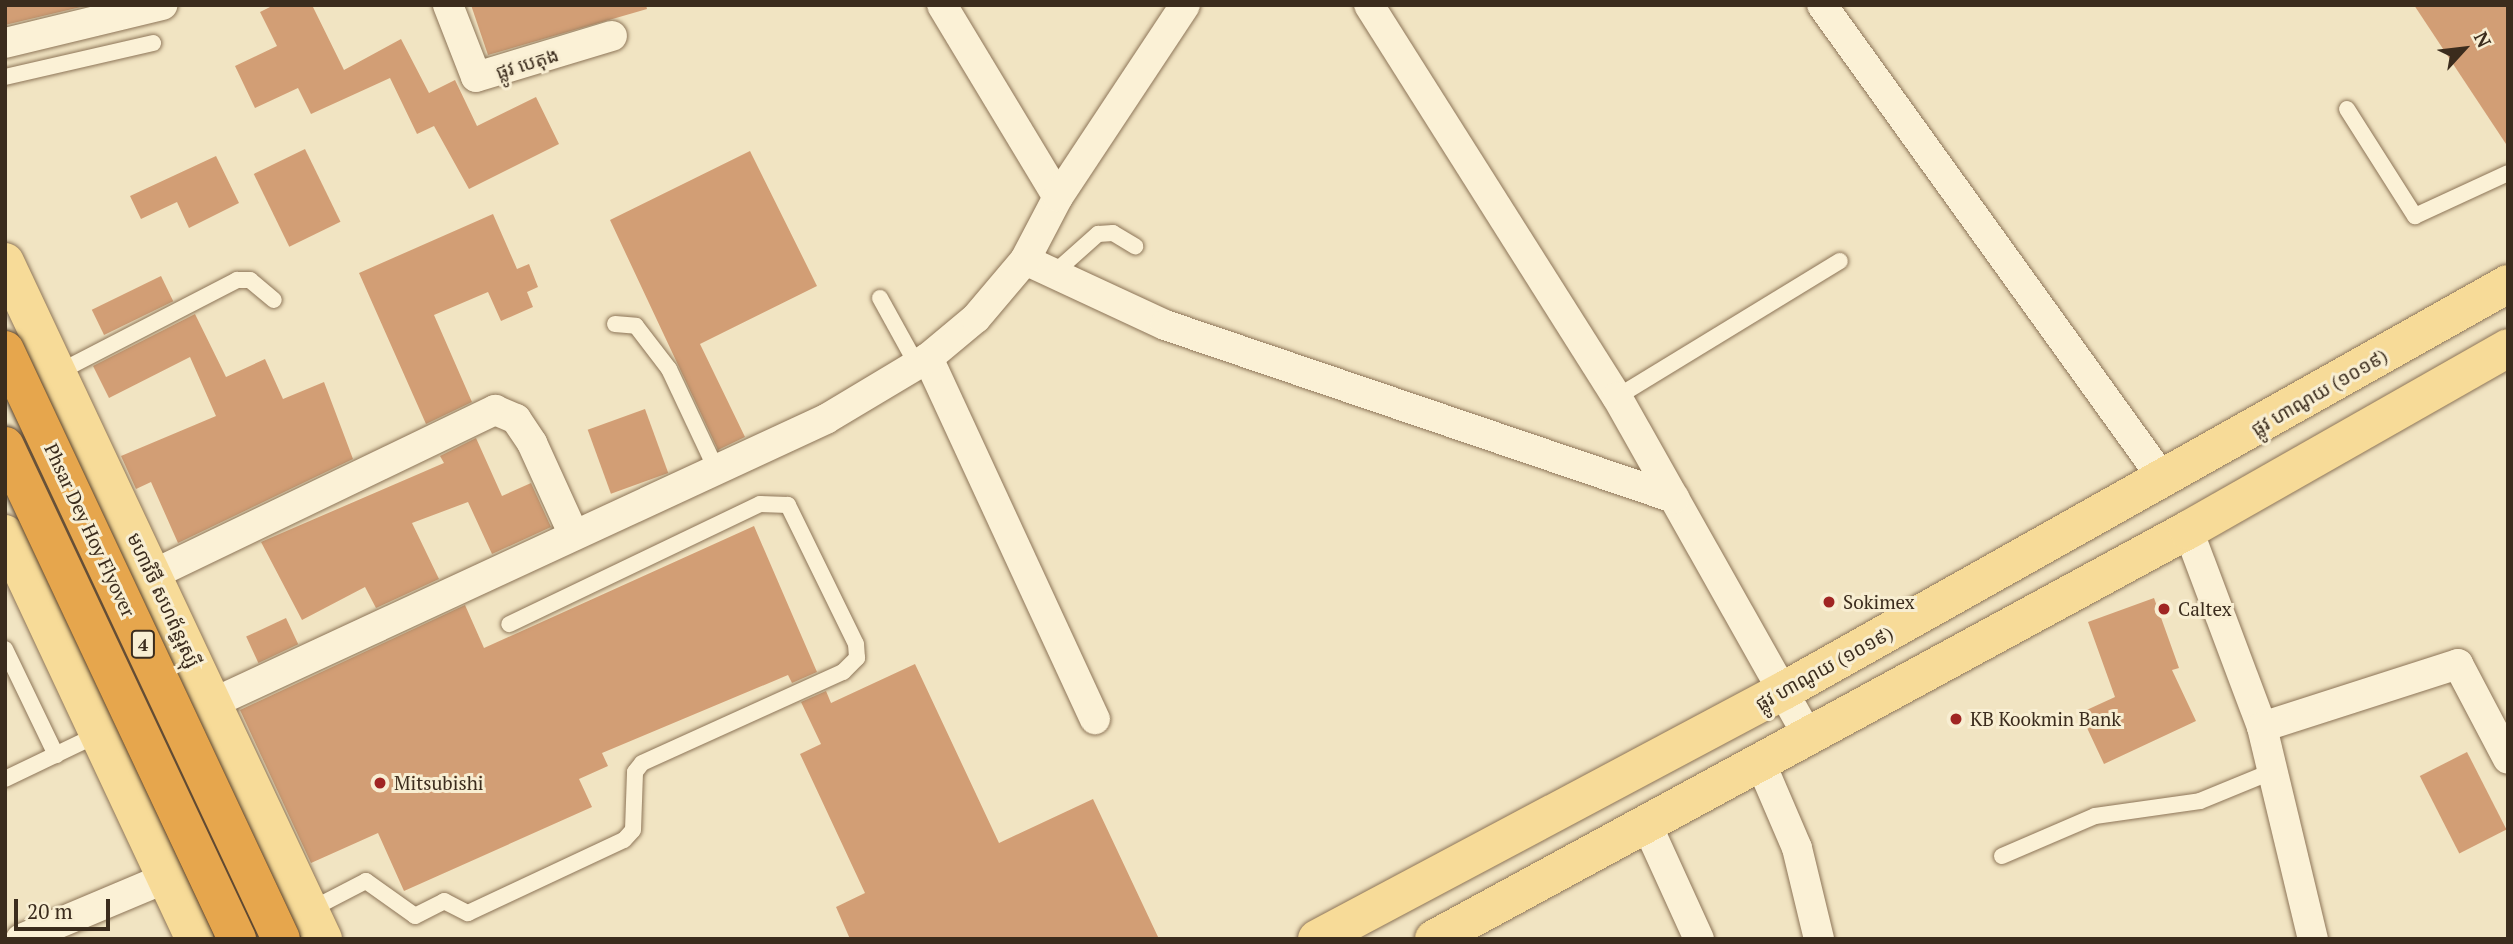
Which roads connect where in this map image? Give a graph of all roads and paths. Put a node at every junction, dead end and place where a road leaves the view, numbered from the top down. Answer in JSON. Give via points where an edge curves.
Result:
{"nodes":[{"id":1,"x":162,"y":5,"type":"edge"},
{"id":2,"x":448,"y":5,"type":"edge"},
{"id":3,"x":942,"y":5,"type":"edge"},
{"id":4,"x":1185,"y":5,"type":"edge"},
{"id":5,"x":1369,"y":5,"type":"edge"},
{"id":6,"x":1822,"y":5,"type":"edge"},
{"id":7,"x":612,"y":36,"type":"dead end"},
{"id":8,"x":5,"y":43,"type":"edge"},
{"id":9,"x":153,"y":43,"type":"dead end"},
{"id":10,"x":5,"y":77,"type":"edge"},
{"id":11,"x":2347,"y":109,"type":"dead end"},
{"id":12,"x":2508,"y":173,"type":"edge"},
{"id":13,"x":1058,"y":197,"type":"junction"},
{"id":14,"x":1135,"y":246,"type":"dead end"},
{"id":15,"x":1025,"y":260,"type":"junction"},
{"id":16,"x":1840,"y":261,"type":"dead end"},
{"id":17,"x":5,"y":262,"type":"edge"},
{"id":18,"x":1054,"y":273,"type":"junction"},
{"id":19,"x":2508,"y":284,"type":"edge"},
{"id":20,"x":880,"y":298,"type":"dead end"},
{"id":21,"x":274,"y":300,"type":"dead end"},
{"id":22,"x":615,"y":324,"type":"dead end"},
{"id":23,"x":2508,"y":348,"type":"edge"},
{"id":24,"x":5,"y":349,"type":"edge"},
{"id":25,"x":923,"y":361,"type":"junction"},
{"id":26,"x":57,"y":373,"type":"junction"},
{"id":27,"x":1617,"y":397,"type":"junction"},
{"id":28,"x":5,"y":446,"type":"edge"},
{"id":29,"x":716,"y":469,"type":"junction"},
{"id":30,"x":2164,"y":480,"type":"junction"},
{"id":31,"x":1674,"y":498,"type":"junction"},
{"id":32,"x":2188,"y":530,"type":"junction"},
{"id":33,"x":5,"y":534,"type":"edge"},
{"id":34,"x":574,"y":536,"type":"junction"},
{"id":35,"x":152,"y":575,"type":"junction"},
{"id":36,"x":509,"y":624,"type":"dead end"},
{"id":37,"x":5,"y":649,"type":"edge"},
{"id":38,"x":1785,"y":690,"type":"junction"},
{"id":39,"x":213,"y":703,"type":"junction"},
{"id":40,"x":1095,"y":719,"type":"dead end"},
{"id":41,"x":2262,"y":727,"type":"junction"},
{"id":42,"x":99,"y":734,"type":"junction"},
{"id":43,"x":1809,"y":738,"type":"junction"},
{"id":44,"x":56,"y":754,"type":"junction"},
{"id":45,"x":2508,"y":759,"type":"edge"},
{"id":46,"x":1761,"y":764,"type":"junction"},
{"id":47,"x":2273,"y":771,"type":"junction"},
{"id":48,"x":5,"y":779,"type":"edge"},
{"id":49,"x":1647,"y":825,"type":"junction"},
{"id":50,"x":270,"y":826,"type":"junction"},
{"id":51,"x":2002,"y":856,"type":"dead end"},
{"id":52,"x":166,"y":878,"type":"junction"},
{"id":53,"x":316,"y":924,"type":"edge"},
{"id":54,"x":1439,"y":938,"type":"edge"},
{"id":55,"x":22,"y":939,"type":"edge"},
{"id":56,"x":195,"y":939,"type":"edge"},
{"id":57,"x":237,"y":939,"type":"edge"},
{"id":58,"x":281,"y":939,"type":"edge"},
{"id":59,"x":1317,"y":939,"type":"edge"},
{"id":60,"x":1699,"y":939,"type":"edge"},
{"id":61,"x":1819,"y":939,"type":"edge"},
{"id":62,"x":2313,"y":939,"type":"edge"}],
"edges":[{"from":1,"to":8,"type":"street"},
{"from":2,"to":7,"type":"street","name":"ផ្លូវ បេតុង","via":[[475,77]]},
{"from":3,"to":13,"type":"street"},
{"from":4,"to":13,"type":"street"},
{"from":5,"to":27,"type":"street"},
{"from":6,"to":30,"type":"street"},
{"from":9,"to":10,"type":"lane"},
{"from":11,"to":12,"type":"lane","via":[[2415,216]]},
{"from":13,"to":15,"type":"street"},
{"from":14,"to":18,"type":"lane","via":[[1113,233],[1098,234]]},
{"from":15,"to":18,"type":"street"},
{"from":15,"to":25,"type":"street","via":[[976,318]]},
{"from":16,"to":27,"type":"lane"},
{"from":17,"to":26,"type":"main road","name":"មហាវិថី សហព័ន្ធរុស្ស៊ី"},
{"from":18,"to":31,"type":"street","via":[[1165,325]]},
{"from":19,"to":30,"type":"main road","name":"ផ្លូវ ហាណូយ (១០១៩)"},
{"from":20,"to":25,"type":"lane"},
{"from":21,"to":26,"type":"lane","via":[[250,280],[237,279]]},
{"from":22,"to":29,"type":"lane","via":[[636,326],[670,369]]},
{"from":23,"to":32,"type":"main road"},
{"from":24,"to":58,"type":"highway","name":"Phsar Dey Hoy Flyover","number":"4","bridge":true},
{"from":25,"to":29,"type":"street","via":[[826,419]]},
{"from":25,"to":40,"type":"street"},
{"from":26,"to":35,"type":"main road","name":"មហាវិថី សហព័ន្ធរុស្ស៊ី"},
{"from":27,"to":31,"type":"street"},
{"from":28,"to":57,"type":"highway","number":"4","bridge":true},
{"from":29,"to":34,"type":"street"},
{"from":30,"to":38,"type":"main road","name":"ផ្លូវ ហាណូយ (១០១៩)"},
{"from":31,"to":38,"type":"street"},
{"from":32,"to":41,"type":"street"},
{"from":32,"to":43,"type":"main road"},
{"from":33,"to":42,"type":"main road"},
{"from":34,"to":35,"type":"street","via":[[532,443],[516,419],[495,410]]},
{"from":34,"to":39,"type":"street"},
{"from":35,"to":39,"type":"main road","name":"មហាវិថី សហព័ន្ធរុស្ស៊ី"},
{"from":36,"to":53,"type":"lane","via":[[760,504],[788,505],[856,644],[857,658],[843,672],[642,763],[635,772],[633,830],[624,840],[468,913],[444,901],[415,916],[366,881]]},
{"from":37,"to":44,"type":"lane"},
{"from":38,"to":43,"type":"street"},
{"from":38,"to":59,"type":"main road","name":"ផ្លូវ ហាណូយ (១០១៩)"},
{"from":39,"to":50,"type":"main road","name":"មហាវិថី សហព័ន្ធរុស្ស៊ី"},
{"from":41,"to":45,"type":"street","via":[[2458,664]]},
{"from":41,"to":47,"type":"street"},
{"from":42,"to":44,"type":"lane"},
{"from":42,"to":52,"type":"main road"},
{"from":43,"to":46,"type":"main road"},
{"from":44,"to":48,"type":"lane"},
{"from":46,"to":49,"type":"main road"},
{"from":46,"to":61,"type":"street","via":[[1797,848]]},
{"from":47,"to":51,"type":"lane","via":[[2200,801],[2095,816]]},
{"from":47,"to":62,"type":"street"},
{"from":49,"to":54,"type":"main road"},
{"from":49,"to":60,"type":"street"},
{"from":50,"to":52,"type":"main road","via":[[262,868],[236,894],[197,898]]},
{"from":50,"to":53,"type":"main road","name":"មហាវិថី សហព័ន្ធរុស្ស៊ី"},
{"from":52,"to":55,"type":"street"},
{"from":52,"to":56,"type":"main road"}]}
